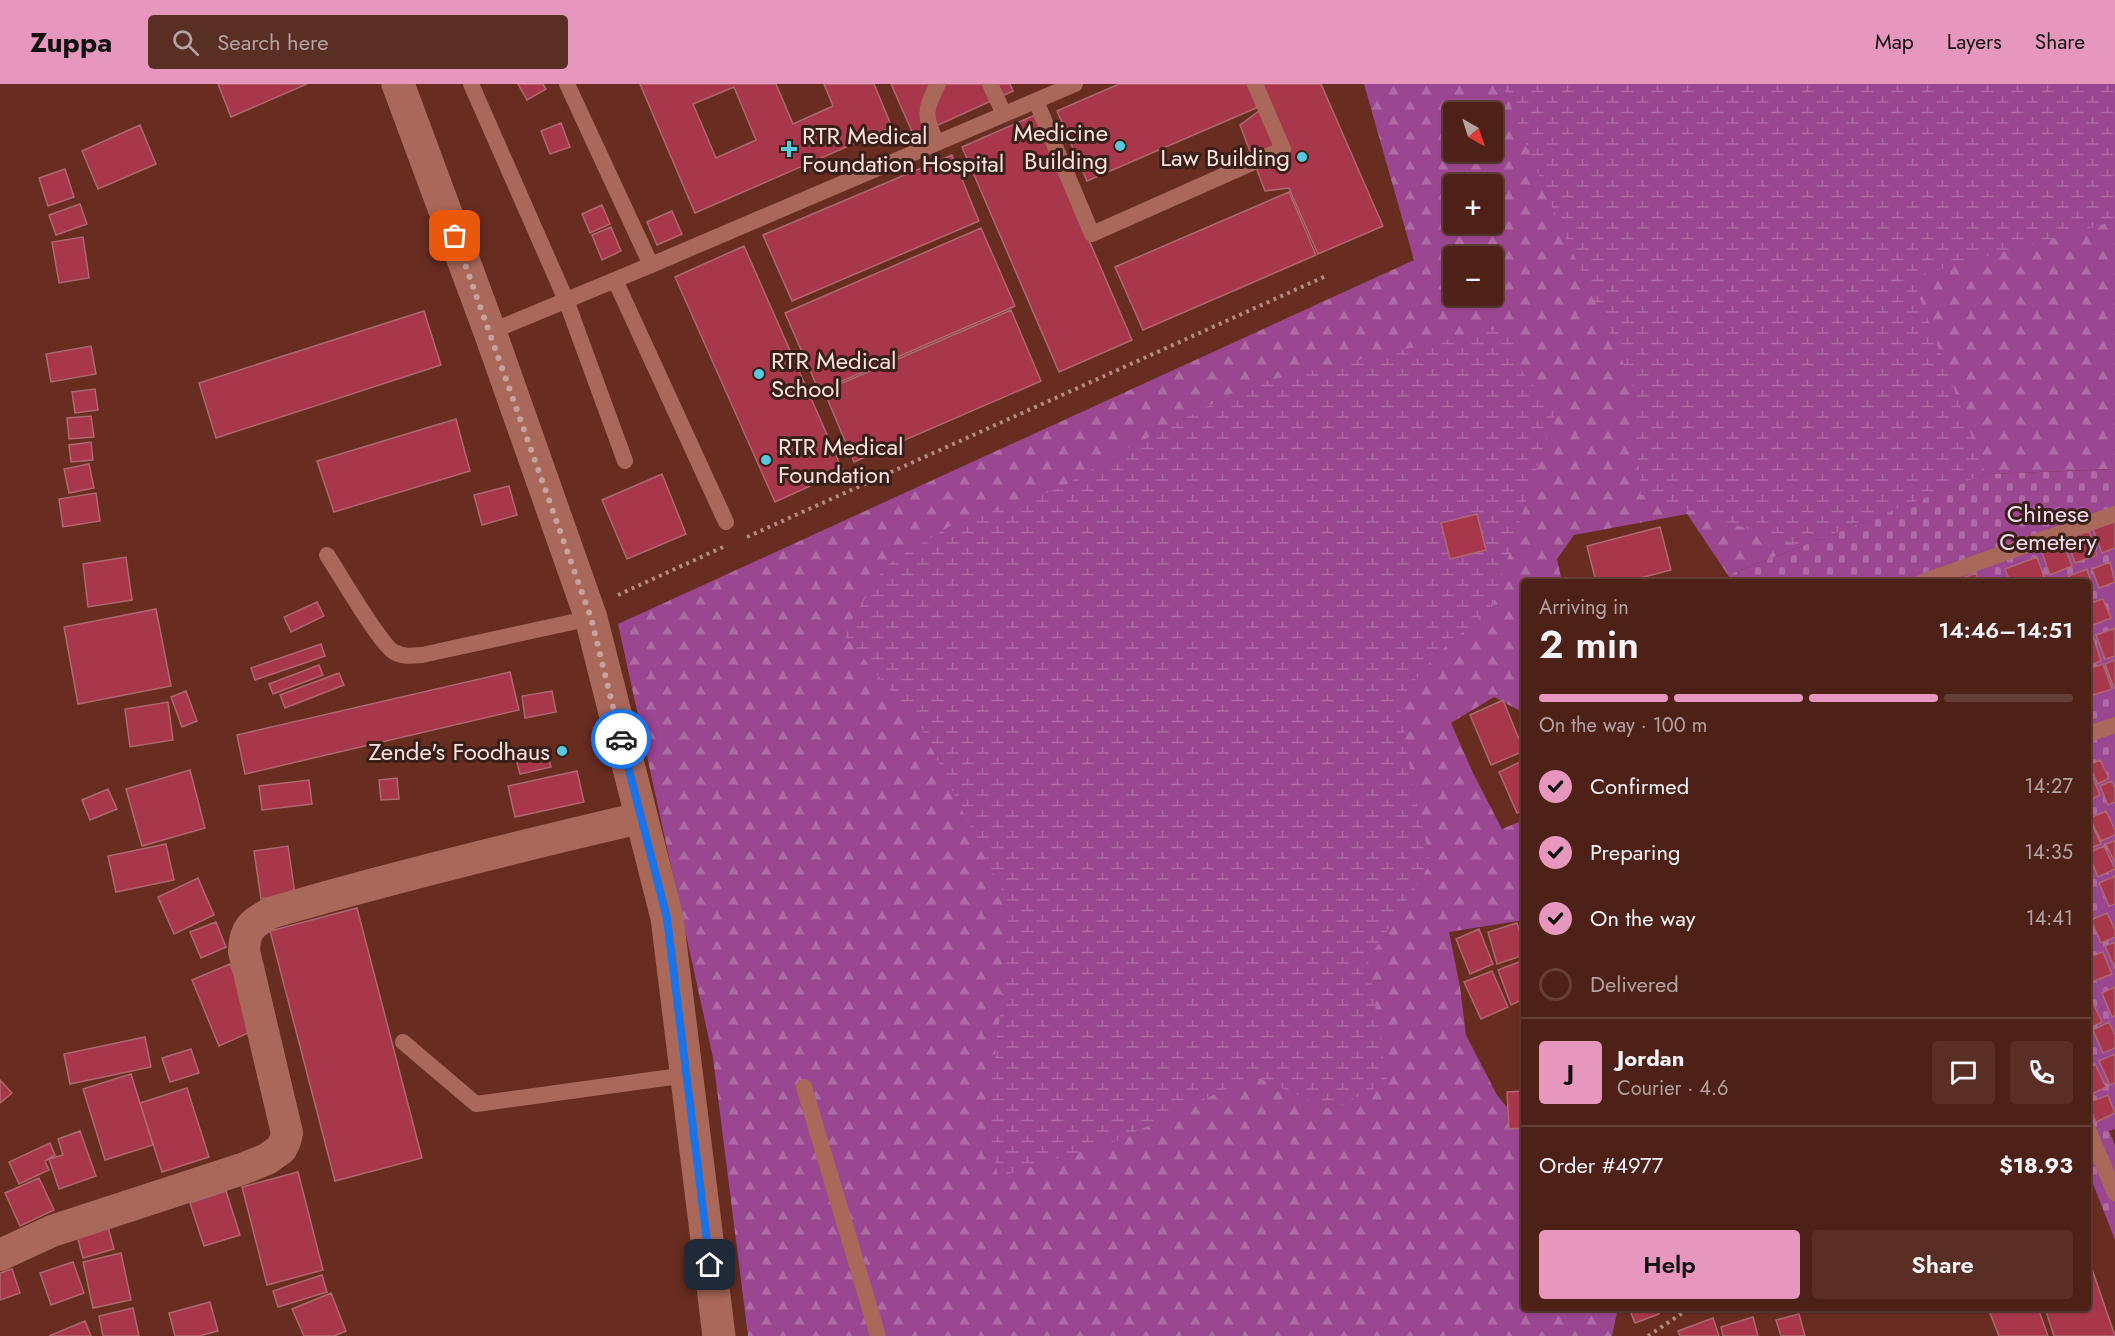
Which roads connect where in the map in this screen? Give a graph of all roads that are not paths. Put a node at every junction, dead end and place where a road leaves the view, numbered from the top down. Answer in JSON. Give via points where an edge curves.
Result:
{"nodes":[{"id":1,"x":471,"y":84,"type":"edge"},
{"id":2,"x":567,"y":84,"type":"edge"},
{"id":3,"x":938,"y":84,"type":"edge"},
{"id":4,"x":990,"y":84,"type":"edge"},
{"id":5,"x":1075,"y":84,"type":"edge"},
{"id":6,"x":1255,"y":84,"type":"edge"},
{"id":7,"x":401,"y":85,"type":"edge"},
{"id":8,"x":1036,"y":101,"type":"junction"},
{"id":9,"x":1004,"y":114,"type":"junction"},
{"id":10,"x":937,"y":143,"type":"junction"},
{"id":11,"x":651,"y":266,"type":"junction"},
{"id":12,"x":615,"y":280,"type":"junction"},
{"id":13,"x":566,"y":300,"type":"junction"},
{"id":14,"x":490,"y":332,"type":"junction"},
{"id":15,"x":625,"y":461,"type":"dead end"},
{"id":16,"x":2115,"y":514,"type":"edge"},
{"id":17,"x":726,"y":522,"type":"dead end"},
{"id":18,"x":327,"y":555,"type":"dead end"},
{"id":19,"x":1931,"y":579,"type":"edge"},
{"id":20,"x":603,"y":607,"type":"junction"},
{"id":21,"x":2115,"y":724,"type":"edge"},
{"id":22,"x":2091,"y":734,"type":"edge"},
{"id":23,"x":640,"y":818,"type":"junction"},
{"id":24,"x":403,"y":1042,"type":"dead end"},
{"id":25,"x":687,"y":1075,"type":"junction"},
{"id":26,"x":804,"y":1087,"type":"dead end"},
{"id":27,"x":2091,"y":1137,"type":"edge"},
{"id":28,"x":2115,"y":1193,"type":"edge"},
{"id":29,"x":0,"y":1255,"type":"edge"},
{"id":30,"x":719,"y":1336,"type":"edge"},
{"id":31,"x":878,"y":1336,"type":"edge"}],
"edges":[{"from":1,"to":13,"type":"lane"},
{"from":2,"to":11,"type":"lane"},
{"from":3,"to":10,"type":"lane","via":[[926,113]]},
{"from":4,"to":9,"type":"lane"},
{"from":5,"to":8,"type":"lane"},
{"from":6,"to":8,"type":"lane","via":[[1283,149],[1092,234]]},
{"from":7,"to":14,"type":"street"},
{"from":8,"to":9,"type":"lane"},
{"from":9,"to":10,"type":"lane"},
{"from":10,"to":11,"type":"lane"},
{"from":11,"to":12,"type":"lane"},
{"from":12,"to":13,"type":"lane"},
{"from":12,"to":17,"type":"lane"},
{"from":13,"to":14,"type":"lane"},
{"from":13,"to":15,"type":"lane"},
{"from":14,"to":20,"type":"street"},
{"from":16,"to":19,"type":"lane"},
{"from":18,"to":20,"type":"lane","via":[[383,641],[396,653],[408,656]]},
{"from":20,"to":23,"type":"street"},
{"from":21,"to":22,"type":"lane"},
{"from":23,"to":25,"type":"street","via":[[667,918]]},
{"from":23,"to":29,"type":"street","via":[[375,882],[270,913],[256,922],[245,934],[244,951],[287,1133],[281,1149],[274,1156],[242,1169],[52,1231]]},
{"from":24,"to":25,"type":"lane","via":[[476,1104]]},
{"from":25,"to":30,"type":"street"},
{"from":26,"to":31,"type":"lane"},
{"from":27,"to":28,"type":"lane"}]}
